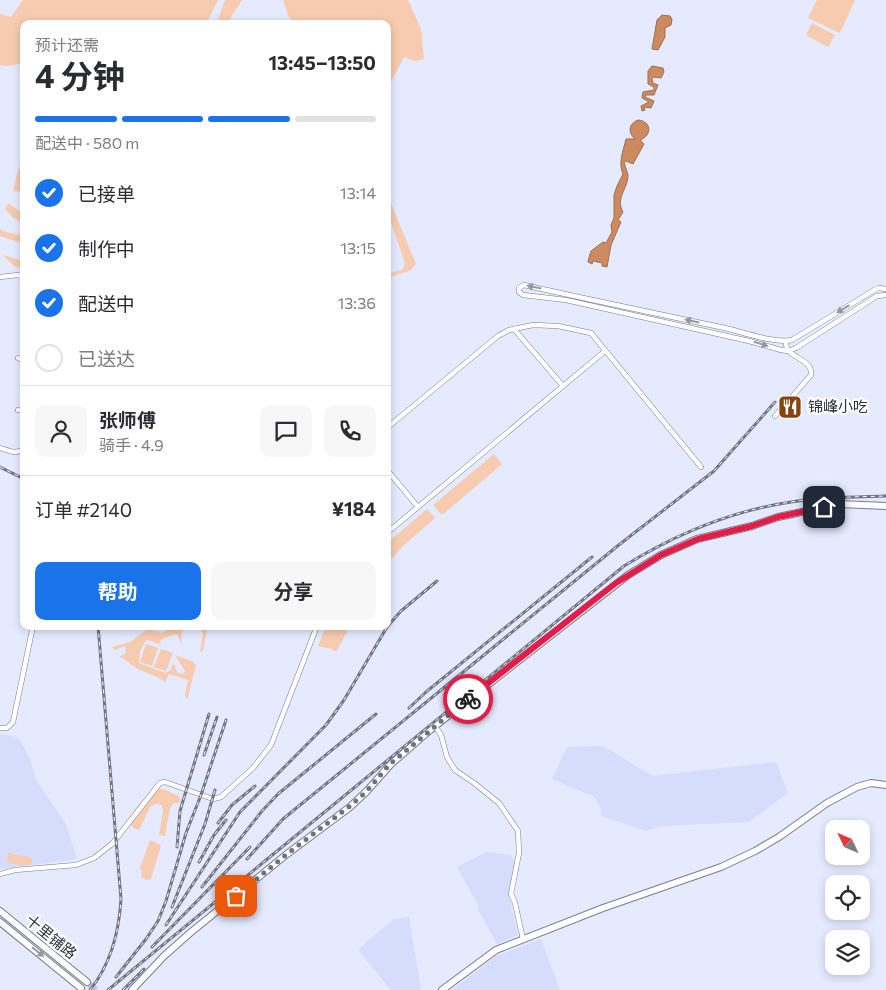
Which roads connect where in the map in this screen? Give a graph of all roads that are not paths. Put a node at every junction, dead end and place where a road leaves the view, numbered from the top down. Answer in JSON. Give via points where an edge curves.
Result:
{"nodes":[{"id":1,"x":20,"y":276,"type":"edge"},
{"id":2,"x":0,"y":277,"type":"edge"},
{"id":3,"x":886,"y":289,"type":"edge"},
{"id":4,"x":886,"y":294,"type":"edge"},
{"id":5,"x":514,"y":329,"type":"junction"},
{"id":6,"x":786,"y":341,"type":"junction"},
{"id":7,"x":605,"y":351,"type":"junction"},
{"id":8,"x":790,"y":352,"type":"junction"},
{"id":9,"x":563,"y":386,"type":"junction"},
{"id":10,"x":775,"y":416,"type":"dead end"},
{"id":11,"x":391,"y":424,"type":"edge"},
{"id":12,"x":0,"y":448,"type":"edge"},
{"id":13,"x":20,"y":452,"type":"edge"},
{"id":14,"x":701,"y":466,"type":"dead end"},
{"id":15,"x":391,"y":475,"type":"edge"},
{"id":16,"x":886,"y":506,"type":"edge"},
{"id":17,"x":418,"y":507,"type":"junction"},
{"id":18,"x":391,"y":530,"type":"edge"},
{"id":19,"x":32,"y":630,"type":"edge"},
{"id":20,"x":315,"y":630,"type":"edge"},
{"id":21,"x":435,"y":726,"type":"junction"},
{"id":22,"x":0,"y":728,"type":"edge"},
{"id":23,"x":886,"y":785,"type":"edge"},
{"id":24,"x":0,"y":874,"type":"edge"},
{"id":25,"x":0,"y":911,"type":"edge"},
{"id":26,"x":0,"y":922,"type":"edge"},
{"id":27,"x":523,"y":938,"type":"junction"},
{"id":28,"x":87,"y":982,"type":"tunnel mouth"},
{"id":29,"x":81,"y":988,"type":"tunnel mouth"},
{"id":30,"x":132,"y":990,"type":"edge"},
{"id":31,"x":442,"y":990,"type":"edge"}],
"edges":[{"from":1,"to":2,"type":"street"},
{"from":3,"to":6,"type":"street","one_way":true,"via":[[876,289]]},
{"from":4,"to":8,"type":"street","via":[[877,296]]},
{"from":5,"to":7,"type":"street","via":[[533,325],[558,326],[591,334]]},
{"from":5,"to":9,"type":"street"},
{"from":5,"to":11,"type":"street","via":[[490,342]]},
{"from":6,"to":8,"type":"street"},
{"from":6,"to":8,"type":"street","one_way":true,"via":[[524,285],[519,288],[523,295],[566,300]]},
{"from":7,"to":9,"type":"street"},
{"from":7,"to":14,"type":"street"},
{"from":8,"to":10,"type":"street","via":[[808,364],[812,375]]},
{"from":9,"to":17,"type":"street"},
{"from":12,"to":13,"type":"street"},
{"from":15,"to":17,"type":"street"},
{"from":16,"to":21,"type":"street","via":[[840,504],[778,517],[698,539],[661,555],[616,583]]},
{"from":17,"to":18,"type":"street"},
{"from":19,"to":22,"type":"street","via":[[13,722],[7,728]]},
{"from":20,"to":24,"type":"street","via":[[271,745],[253,768],[220,797],[213,799],[160,783],[112,844],[94,858],[76,865]]},
{"from":21,"to":27,"type":"street","via":[[454,770],[499,804],[518,831],[519,853],[511,894]]},
{"from":21,"to":30,"type":"street","via":[[390,764],[350,806],[190,933]]},
{"from":23,"to":27,"type":"street","via":[[871,783],[857,787],[754,852],[721,867]]},
{"from":25,"to":28,"type":"street","name":"十里铺路"},
{"from":26,"to":29,"type":"street","name":"十里铺路","one_way":true},
{"from":27,"to":31,"type":"street","via":[[488,955]]}]}
